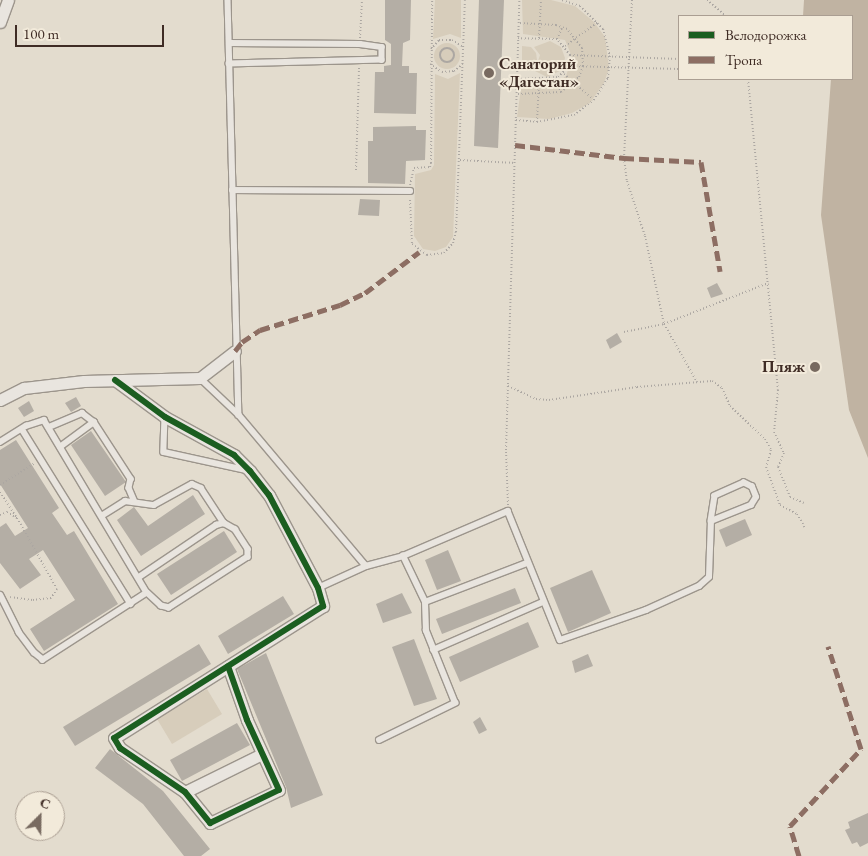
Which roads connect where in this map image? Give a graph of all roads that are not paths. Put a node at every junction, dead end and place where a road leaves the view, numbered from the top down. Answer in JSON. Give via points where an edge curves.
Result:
{"nodes":[{"id":1,"x":8,"y":0,"type":"edge"},
{"id":2,"x":228,"y":0,"type":"edge"},
{"id":3,"x":0,"y":22,"type":"edge"},
{"id":4,"x":229,"y":43,"type":"junction"},
{"id":5,"x":229,"y":64,"type":"junction"},
{"id":6,"x":232,"y":190,"type":"junction"},
{"id":7,"x":410,"y":191,"type":"road end"},
{"id":8,"x":235,"y":351,"type":"junction"},
{"id":9,"x":200,"y":378,"type":"junction"},
{"id":10,"x":115,"y":380,"type":"junction"},
{"id":11,"x":0,"y":400,"type":"edge"},
{"id":12,"x":239,"y":415,"type":"junction"},
{"id":13,"x":165,"y":418,"type":"junction"},
{"id":14,"x":94,"y":422,"type":"junction"},
{"id":15,"x":49,"y":427,"type":"junction"},
{"id":16,"x":22,"y":428,"type":"junction"},
{"id":17,"x":0,"y":442,"type":"edge"},
{"id":18,"x":60,"y":447,"type":"junction"},
{"id":19,"x":250,"y":471,"type":"junction"},
{"id":20,"x":135,"y":502,"type":"junction"},
{"id":21,"x":103,"y":515,"type":"junction"},
{"id":22,"x":712,"y":521,"type":"junction"},
{"id":23,"x":224,"y":523,"type":"junction"},
{"id":24,"x":403,"y":556,"type":"junction"},
{"id":25,"x":527,"y":563,"type":"junction"},
{"id":26,"x":366,"y":566,"type":"junction"},
{"id":27,"x":138,"y":577,"type":"junction"},
{"id":28,"x":318,"y":588,"type":"junction"},
{"id":29,"x":147,"y":593,"type":"junction"},
{"id":30,"x":0,"y":595,"type":"edge"},
{"id":31,"x":425,"y":602,"type":"junction"},
{"id":32,"x":543,"y":602,"type":"junction"},
{"id":33,"x":131,"y":604,"type":"junction"},
{"id":34,"x":433,"y":650,"type":"junction"},
{"id":35,"x":228,"y":666,"type":"junction"},
{"id":36,"x":379,"y":740,"type":"dead end"},
{"id":37,"x":262,"y":754,"type":"junction"},
{"id":38,"x":185,"y":792,"type":"junction"}],
"edges":[{"from":1,"to":3,"type":"street"},
{"from":2,"to":4,"type":"lane"},
{"from":4,"to":5,"type":"lane"},
{"from":4,"to":5,"type":"lane","via":[[360,44],[382,48],[382,60]]},
{"from":5,"to":6,"type":"lane"},
{"from":6,"to":7,"type":"lane"},
{"from":6,"to":8,"type":"lane"},
{"from":8,"to":9,"type":"street"},
{"from":8,"to":12,"type":"lane"},
{"from":9,"to":10,"type":"street"},
{"from":9,"to":12,"type":"lane"},
{"from":10,"to":11,"type":"street","via":[[24,388]]},
{"from":10,"to":13,"type":"street"},
{"from":12,"to":26,"type":"lane"},
{"from":13,"to":19,"type":"street","via":[[234,456]]},
{"from":13,"to":19,"type":"lane","via":[[164,452]]},
{"from":14,"to":15,"type":"lane","via":[[82,413]]},
{"from":14,"to":18,"type":"lane"},
{"from":14,"to":20,"type":"lane","via":[[130,479],[129,488]]},
{"from":15,"to":16,"type":"lane","via":[[44,420]]},
{"from":15,"to":18,"type":"lane"},
{"from":16,"to":17,"type":"lane"},
{"from":16,"to":33,"type":"lane"},
{"from":18,"to":21,"type":"lane"},
{"from":19,"to":28,"type":"street","via":[[270,495]]},
{"from":20,"to":21,"type":"lane","via":[[125,501]]},
{"from":20,"to":23,"type":"lane","via":[[154,505],[192,484],[201,488]]},
{"from":21,"to":27,"type":"lane"},
{"from":22,"to":22,"type":"lane","via":[[715,496],[744,483],[752,487],[756,497],[751,505]]},
{"from":22,"to":32,"type":"lane","via":[[709,577],[700,586],[646,610],[560,640]]},
{"from":23,"to":27,"type":"lane"},
{"from":23,"to":29,"type":"lane","via":[[235,529],[248,550],[248,557],[169,608],[161,606]]},
{"from":24,"to":25,"type":"lane","via":[[508,511]]},
{"from":24,"to":26,"type":"lane"},
{"from":24,"to":31,"type":"lane"},
{"from":25,"to":31,"type":"lane"},
{"from":25,"to":32,"type":"lane"},
{"from":26,"to":28,"type":"lane"},
{"from":27,"to":29,"type":"lane"},
{"from":28,"to":35,"type":"street","via":[[323,606]]},
{"from":29,"to":33,"type":"lane"},
{"from":30,"to":33,"type":"lane","via":[[19,632],[34,654],[43,660]]},
{"from":31,"to":34,"type":"lane","via":[[426,631]]},
{"from":32,"to":34,"type":"lane"},
{"from":34,"to":36,"type":"lane","via":[[455,703]]},
{"from":35,"to":37,"type":"street"},
{"from":35,"to":38,"type":"street","via":[[114,738],[120,748]]},
{"from":37,"to":38,"type":"street"},
{"from":37,"to":38,"type":"street","via":[[279,790],[210,823]]}]}
